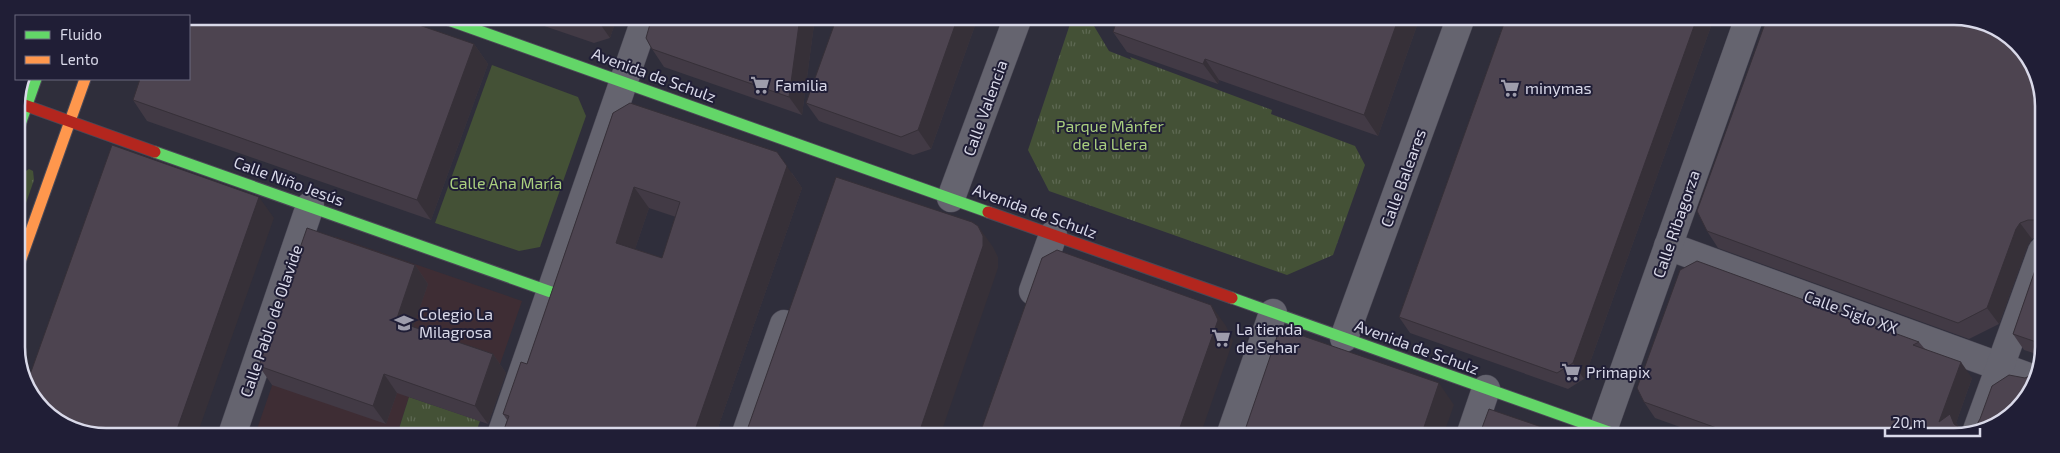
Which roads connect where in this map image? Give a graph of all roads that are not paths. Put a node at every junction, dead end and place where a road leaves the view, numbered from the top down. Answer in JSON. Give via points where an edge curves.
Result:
{"nodes":[{"id":1,"x":465,"y":25,"type":"edge"},
{"id":2,"x":643,"y":25,"type":"edge"},
{"id":3,"x":1015,"y":25,"type":"edge"},
{"id":4,"x":1459,"y":25,"type":"edge"},
{"id":5,"x":1747,"y":25,"type":"edge"},
{"id":6,"x":35,"y":80,"type":"edge"},
{"id":7,"x":85,"y":80,"type":"edge"},
{"id":8,"x":623,"y":82,"type":"junction"},
{"id":9,"x":26,"y":97,"type":"edge"},
{"id":10,"x":25,"y":104,"type":"edge"},
{"id":11,"x":70,"y":120,"type":"junction"},
{"id":12,"x":842,"y":160,"type":"junction"},
{"id":13,"x":833,"y":186,"type":"edge"},
{"id":14,"x":951,"y":198,"type":"junction"},
{"id":15,"x":310,"y":206,"type":"junction"},
{"id":16,"x":1053,"y":234,"type":"junction"},
{"id":17,"x":1668,"y":246,"type":"junction"},
{"id":18,"x":25,"y":250,"type":"edge"},
{"id":19,"x":2035,"y":270,"type":"edge"},
{"id":20,"x":551,"y":292,"type":"junction"},
{"id":21,"x":794,"y":297,"type":"edge"},
{"id":22,"x":1273,"y":313,"type":"junction"},
{"id":23,"x":1024,"y":316,"type":"edge"},
{"id":24,"x":1344,"y":338,"type":"junction"},
{"id":25,"x":2000,"y":367,"type":"junction"},
{"id":26,"x":2029,"y":377,"type":"edge"},
{"id":27,"x":1486,"y":389,"type":"junction"},
{"id":28,"x":1978,"y":424,"type":"edge"},
{"id":29,"x":234,"y":428,"type":"edge"},
{"id":30,"x":503,"y":428,"type":"edge"},
{"id":31,"x":747,"y":428,"type":"edge"},
{"id":32,"x":1233,"y":428,"type":"edge"},
{"id":33,"x":1473,"y":428,"type":"edge"},
{"id":34,"x":1597,"y":428,"type":"edge"},
{"id":35,"x":1613,"y":428,"type":"edge"}],
"edges":[{"from":1,"to":8,"type":"street","name":"Avenida de Schulz"},
{"from":2,"to":8,"type":"street"},
{"from":3,"to":14,"type":"street","name":"Calle Valencia"},
{"from":4,"to":24,"type":"street","name":"Calle Baleares"},
{"from":5,"to":17,"type":"street","name":"Calle Ribagorza"},
{"from":6,"to":9,"type":"street"},
{"from":7,"to":11,"type":"street"},
{"from":8,"to":12,"type":"street","name":"Avenida de Schulz"},
{"from":8,"to":20,"type":"street"},
{"from":10,"to":11,"type":"street","name":"Calle Niño Jesús"},
{"from":11,"to":15,"type":"street","name":"Calle Niño Jesús"},
{"from":11,"to":18,"type":"street"},
{"from":12,"to":13,"type":"street"},
{"from":12,"to":14,"type":"street","name":"Avenida de Schulz"},
{"from":14,"to":16,"type":"street","name":"Avenida de Schulz"},
{"from":15,"to":20,"type":"street","name":"Calle Niño Jesús"},
{"from":15,"to":29,"type":"street","name":"Calle Pablo de Olavide"},
{"from":16,"to":22,"type":"street","name":"Avenida de Schulz"},
{"from":16,"to":23,"type":"street"},
{"from":17,"to":25,"type":"street","name":"Calle Siglo XX"},
{"from":17,"to":35,"type":"street","name":"Calle Ribagorza"},
{"from":19,"to":25,"type":"street"},
{"from":20,"to":30,"type":"street"},
{"from":21,"to":31,"type":"street"},
{"from":22,"to":24,"type":"street","name":"Avenida de Schulz"},
{"from":22,"to":32,"type":"street"},
{"from":24,"to":27,"type":"street","name":"Avenida de Schulz"},
{"from":25,"to":26,"type":"street","name":"Calle Siglo XX"},
{"from":25,"to":28,"type":"street"},
{"from":27,"to":33,"type":"street"},
{"from":27,"to":34,"type":"street","name":"Avenida de Schulz"}]}
